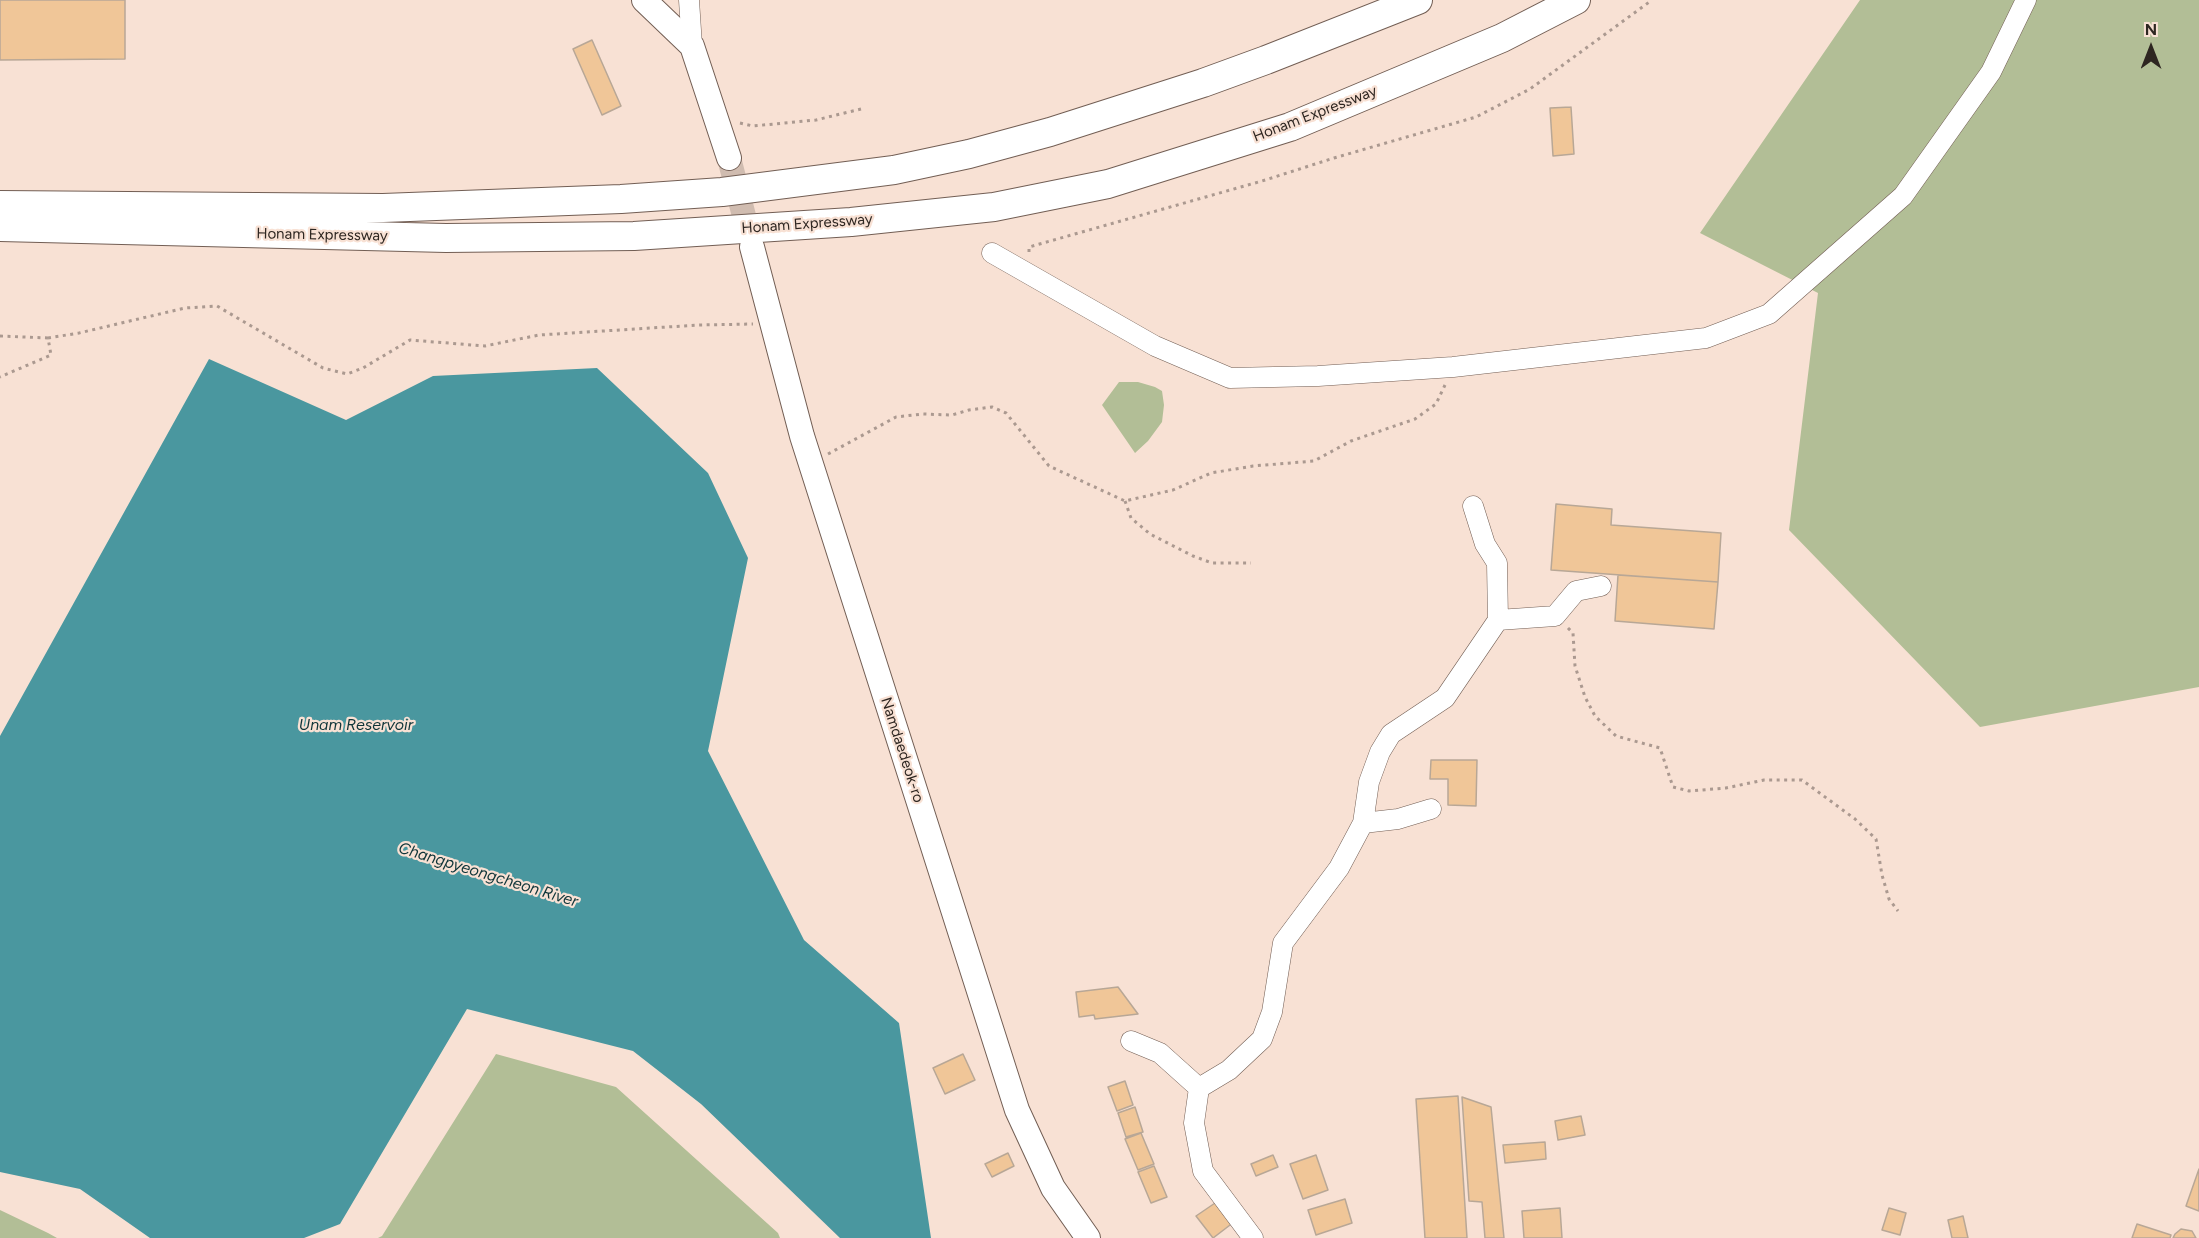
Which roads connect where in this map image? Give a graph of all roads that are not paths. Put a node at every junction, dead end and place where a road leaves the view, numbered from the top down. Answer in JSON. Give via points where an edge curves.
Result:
{"nodes":[{"id":1,"x":644,"y":0,"type":"edge"},
{"id":2,"x":688,"y":0,"type":"edge"},
{"id":3,"x":1418,"y":0,"type":"edge"},
{"id":4,"x":1576,"y":0,"type":"edge"},
{"id":5,"x":2026,"y":0,"type":"edge"},
{"id":6,"x":692,"y":46,"type":"junction"},
{"id":7,"x":729,"y":158,"type":"tunnel mouth"},
{"id":8,"x":0,"y":205,"type":"edge"},
{"id":9,"x":0,"y":228,"type":"edge"},
{"id":10,"x":752,"y":247,"type":"tunnel mouth"},
{"id":11,"x":992,"y":253,"type":"dead end"},
{"id":12,"x":1473,"y":506,"type":"dead end"},
{"id":13,"x":1601,"y":586,"type":"dead end"},
{"id":14,"x":1498,"y":620,"type":"junction"},
{"id":15,"x":1431,"y":809,"type":"dead end"},
{"id":16,"x":1363,"y":823,"type":"junction"},
{"id":17,"x":1131,"y":1041,"type":"dead end"},
{"id":18,"x":1199,"y":1088,"type":"junction"},
{"id":19,"x":1088,"y":1238,"type":"edge"},
{"id":20,"x":1253,"y":1238,"type":"edge"}],
"edges":[{"from":1,"to":6,"type":"main road"},
{"from":2,"to":6,"type":"street"},
{"from":3,"to":8,"type":"highway","name":"Honam Expressway","via":[[1191,86],[1050,132],[894,171],[722,192],[467,205]]},
{"from":4,"to":9,"type":"highway","name":"Honam Expressway","via":[[1502,38],[1290,127],[1108,184],[994,207],[851,222],[634,236],[446,238]]},
{"from":5,"to":11,"type":"street","via":[[1991,72],[1904,196],[1769,314],[1706,338],[1453,368],[1230,378],[1155,346]]},
{"from":6,"to":7,"type":"main road"},
{"from":10,"to":19,"type":"main road","name":"Namdaedeok-ro","via":[[810,462],[1017,1110],[1053,1188]]},
{"from":12,"to":14,"type":"street","via":[[1485,544],[1497,563]]},
{"from":13,"to":14,"type":"street","via":[[1576,591],[1556,616]]},
{"from":14,"to":16,"type":"street","via":[[1445,698],[1391,734],[1369,782]]},
{"from":15,"to":16,"type":"street","via":[[1398,819]]},
{"from":16,"to":18,"type":"street","via":[[1339,868],[1283,944],[1272,1012],[1262,1038],[1229,1070]]},
{"from":17,"to":18,"type":"street","via":[[1160,1053]]},
{"from":18,"to":20,"type":"street","via":[[1194,1123],[1203,1171]]}]}
